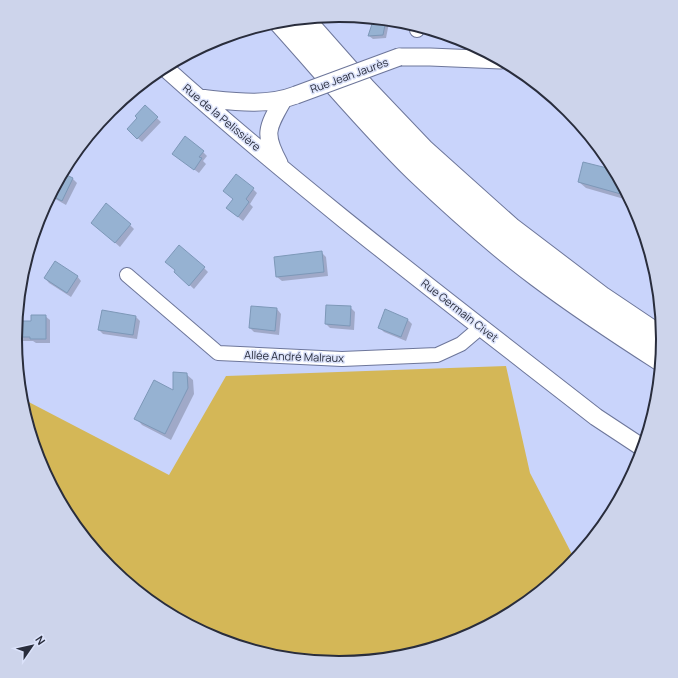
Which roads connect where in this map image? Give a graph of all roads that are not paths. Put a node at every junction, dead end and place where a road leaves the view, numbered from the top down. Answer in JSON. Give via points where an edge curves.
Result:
{"nodes":[{"id":1,"x":308,"y":24,"type":"edge"},
{"id":2,"x":284,"y":27,"type":"edge"},
{"id":3,"x":488,"y":59,"type":"edge"},
{"id":4,"x":169,"y":71,"type":"edge"},
{"id":5,"x":199,"y":98,"type":"junction"},
{"id":6,"x":289,"y":98,"type":"junction"},
{"id":7,"x":281,"y":167,"type":"junction"},
{"id":8,"x":127,"y":274,"type":"dead end"},
{"id":9,"x":481,"y":327,"type":"junction"},
{"id":10,"x":656,"y":334,"type":"edge"},
{"id":11,"x":655,"y":356,"type":"edge"},
{"id":12,"x":638,"y":445,"type":"edge"}],
"edges":[{"from":1,"to":10,"type":"highway","via":[[424,151],[504,223],[602,298]]},
{"from":2,"to":11,"type":"highway","via":[[410,165],[470,221],[537,276]]},
{"from":3,"to":6,"type":"street","name":"Rue Jean Jaurès","bridge":true,"via":[[399,57]]},
{"from":4,"to":5,"type":"street","name":"Rue de la Pelissière"},
{"from":5,"to":6,"type":"street","name":"Rue Jean Jaurès","via":[[252,103]]},
{"from":5,"to":7,"type":"street","name":"Rue de la Pelissière"},
{"from":6,"to":7,"type":"street","via":[[271,122],[268,138]]},
{"from":7,"to":9,"type":"street","name":"Rue Germain Civet"},
{"from":8,"to":9,"type":"street","name":"Allée André Malraux","via":[[218,353],[342,359],[437,355],[462,344]]},
{"from":9,"to":12,"type":"street","name":"Rue Germain Civet","via":[[596,417]]}]}
